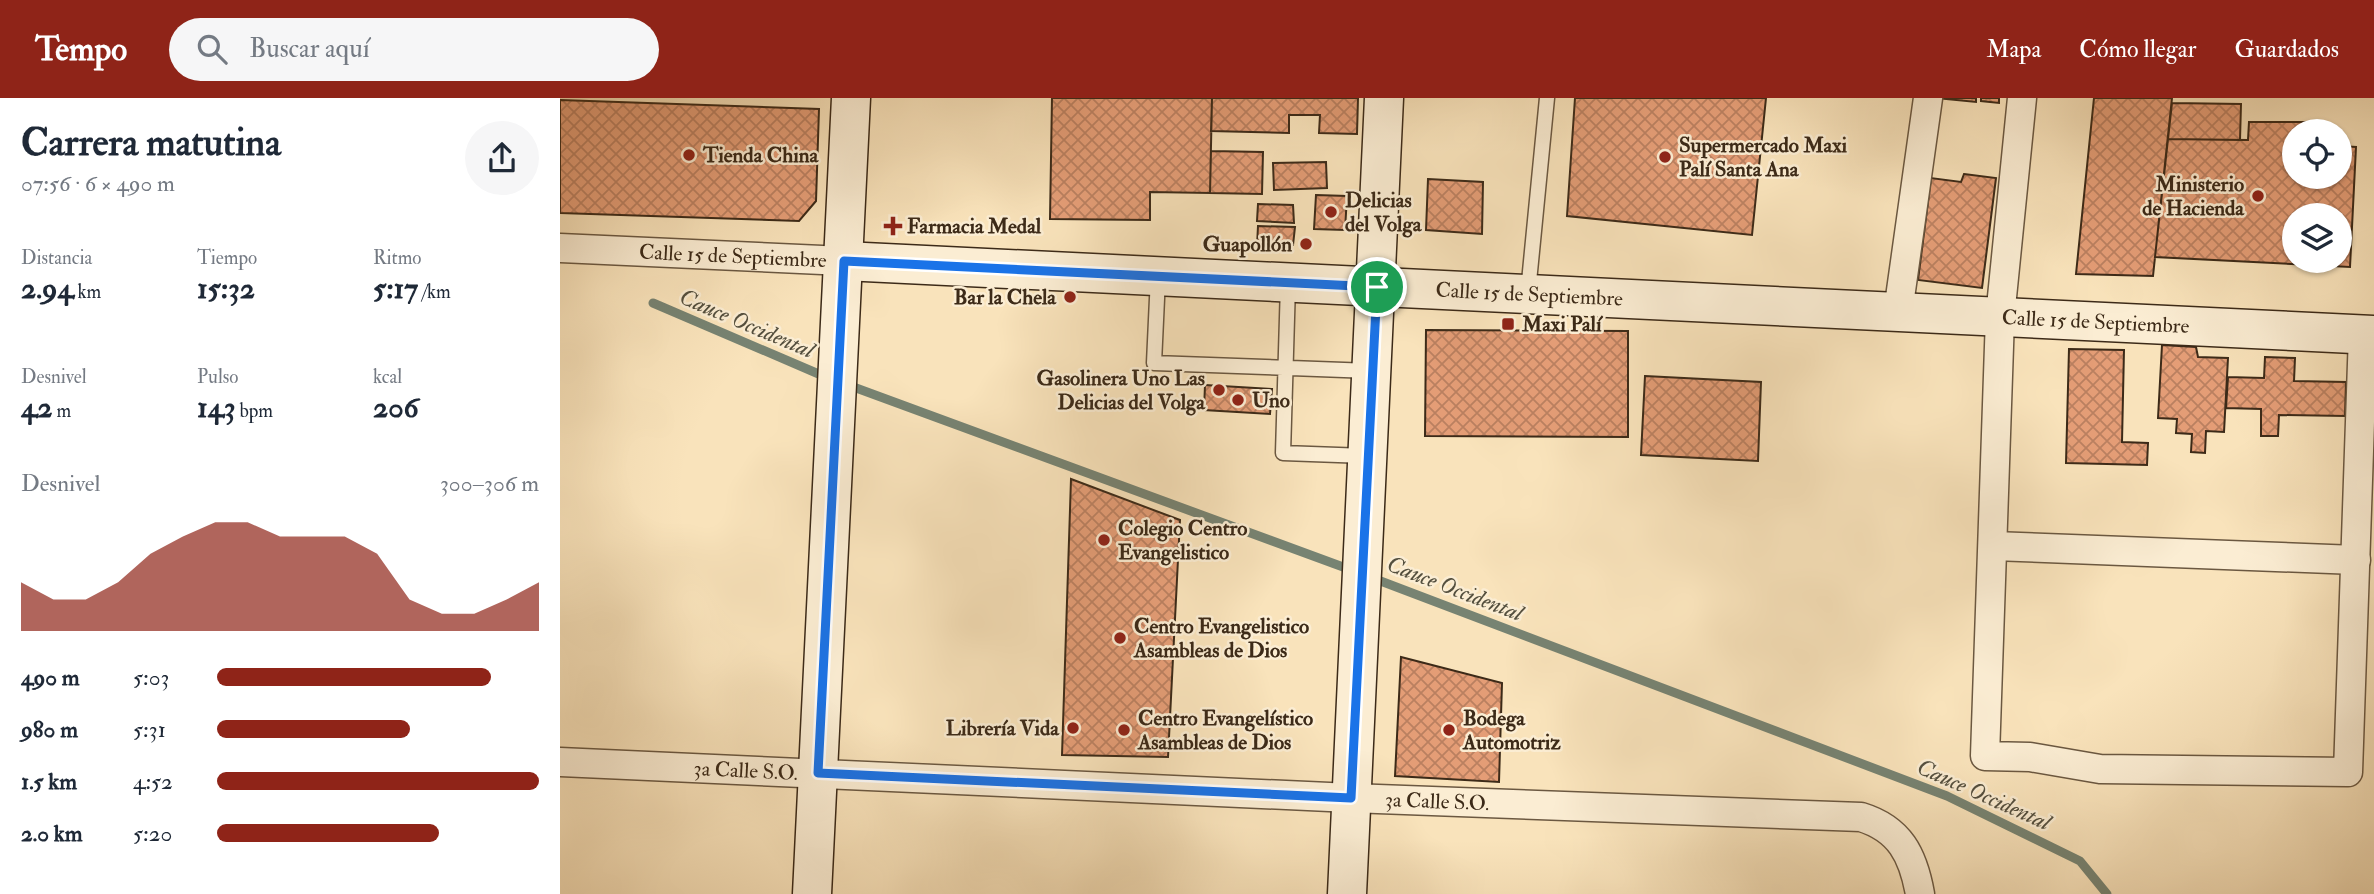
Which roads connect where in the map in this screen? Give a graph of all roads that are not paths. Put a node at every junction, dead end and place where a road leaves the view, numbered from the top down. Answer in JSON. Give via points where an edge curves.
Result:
{"nodes":[{"id":1,"x":851,"y":98,"type":"edge"},
{"id":2,"x":1384,"y":98,"type":"edge"},
{"id":3,"x":1547,"y":98,"type":"edge"},
{"id":4,"x":1928,"y":98,"type":"edge"},
{"id":5,"x":2022,"y":98,"type":"edge"},
{"id":6,"x":560,"y":248,"type":"edge"},
{"id":7,"x":844,"y":261,"type":"junction"},
{"id":8,"x":1158,"y":276,"type":"junction"},
{"id":9,"x":1288,"y":283,"type":"junction"},
{"id":10,"x":1377,"y":287,"type":"junction"},
{"id":11,"x":1528,"y":294,"type":"junction"},
{"id":12,"x":1898,"y":312,"type":"junction"},
{"id":13,"x":2000,"y":317,"type":"junction"},
{"id":14,"x":2369,"y":335,"type":"edge"},
{"id":15,"x":1285,"y":368,"type":"junction"},
{"id":16,"x":1373,"y":371,"type":"junction"},
{"id":17,"x":1370,"y":456,"type":"junction"},
{"id":18,"x":1993,"y":546,"type":"junction"},
{"id":19,"x":2356,"y":560,"type":"junction"},
{"id":20,"x":560,"y":762,"type":"edge"},
{"id":21,"x":818,"y":773,"type":"junction"},
{"id":22,"x":1351,"y":798,"type":"junction"},
{"id":23,"x":812,"y":894,"type":"edge"},
{"id":24,"x":1348,"y":894,"type":"edge"},
{"id":25,"x":1920,"y":894,"type":"edge"}],
"edges":[{"from":1,"to":7,"type":"street"},
{"from":2,"to":10,"type":"street"},
{"from":3,"to":11,"type":"lane"},
{"from":4,"to":12,"type":"street"},
{"from":5,"to":13,"type":"street"},
{"from":6,"to":7,"type":"street","name":"Calle 15 de Septiembre"},
{"from":7,"to":8,"type":"street","name":"Calle 15 de Septiembre"},
{"from":7,"to":21,"type":"street"},
{"from":8,"to":9,"type":"street","name":"Calle 15 de Septiembre"},
{"from":8,"to":15,"type":"lane","via":[[1154,363]]},
{"from":9,"to":10,"type":"street","name":"Calle 15 de Septiembre"},
{"from":9,"to":15,"type":"lane"},
{"from":10,"to":11,"type":"street","name":"Calle 15 de Septiembre"},
{"from":10,"to":16,"type":"street"},
{"from":11,"to":12,"type":"street","name":"Calle 15 de Septiembre"},
{"from":12,"to":13,"type":"street","name":"Calle 15 de Septiembre"},
{"from":13,"to":14,"type":"street","name":"Calle 15 de Septiembre"},
{"from":13,"to":18,"type":"street"},
{"from":14,"to":19,"type":"street"},
{"from":15,"to":16,"type":"lane"},
{"from":15,"to":17,"type":"lane","via":[[1283,453]]},
{"from":16,"to":17,"type":"street"},
{"from":17,"to":22,"type":"street"},
{"from":18,"to":19,"type":"street"},
{"from":18,"to":19,"type":"street","via":[[1985,756],[2030,757],[2100,769],[2348,772]]},
{"from":20,"to":21,"type":"street","name":"3a Calle S.O."},
{"from":21,"to":22,"type":"street","name":"3a Calle S.O."},
{"from":21,"to":23,"type":"street"},
{"from":22,"to":24,"type":"street"},
{"from":22,"to":25,"type":"street","name":"3a Calle S.O.","via":[[1861,817],[1883,824],[1900,841],[1915,865]]}]}
